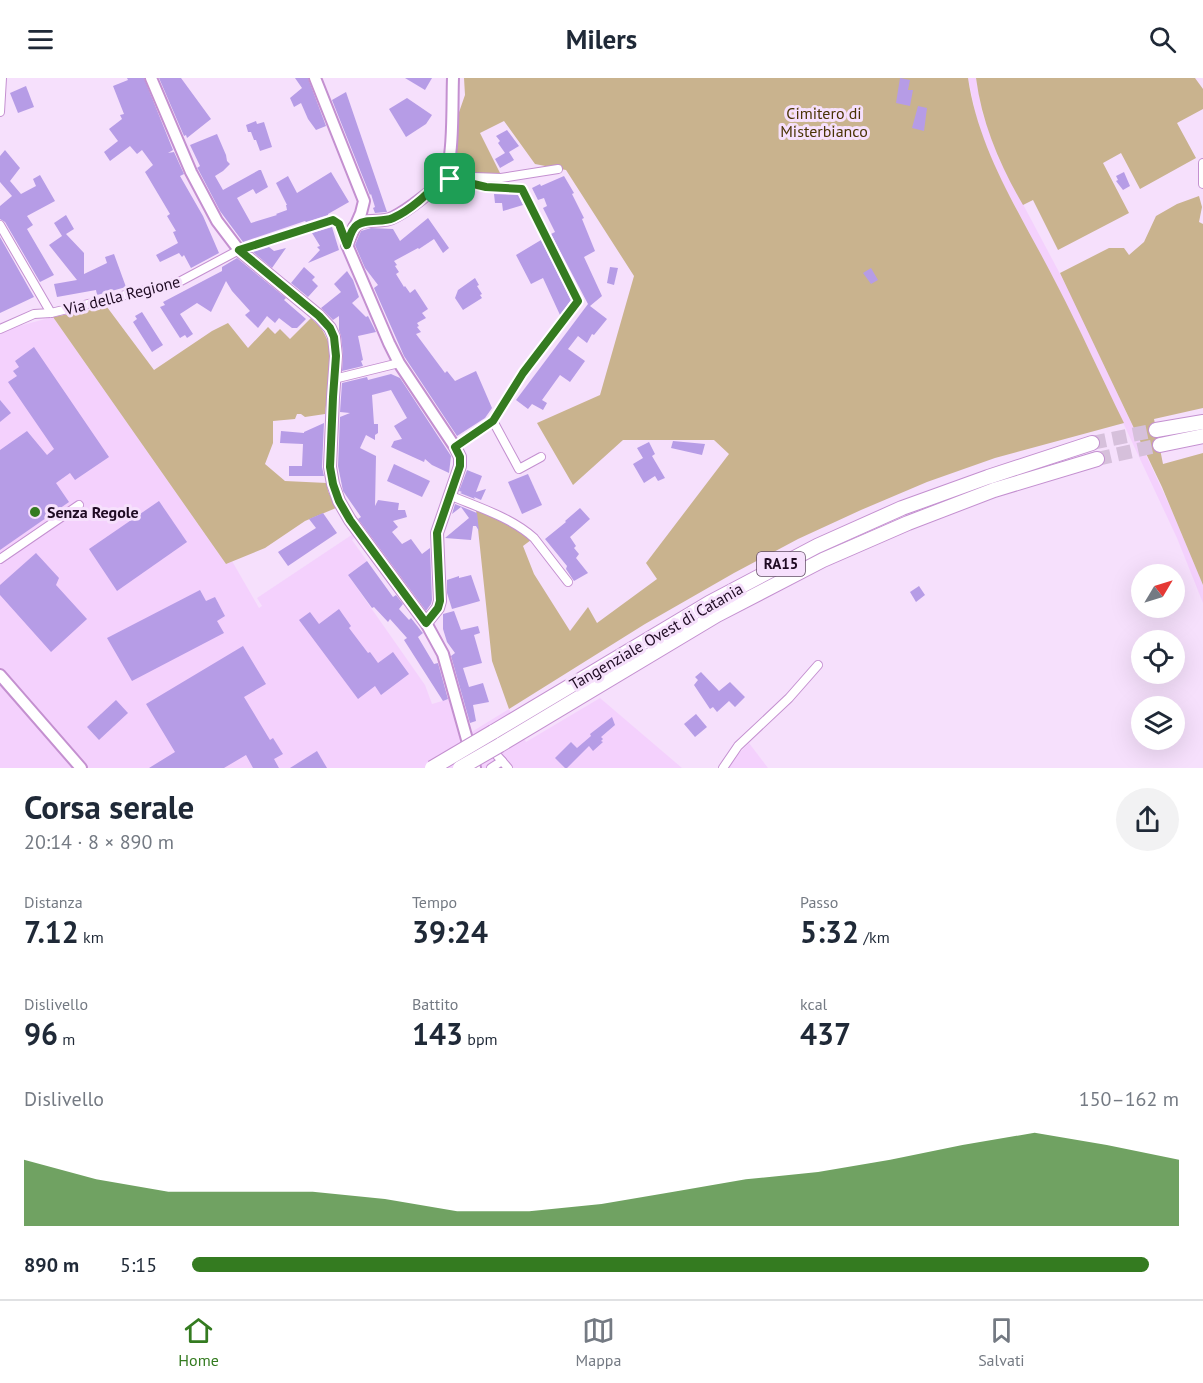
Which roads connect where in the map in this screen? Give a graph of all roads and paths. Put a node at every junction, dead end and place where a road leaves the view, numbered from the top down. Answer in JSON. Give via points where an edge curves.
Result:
{"nodes":[{"id":1,"x":2,"y":78,"type":"edge"},
{"id":2,"x":151,"y":78,"type":"edge"},
{"id":3,"x":315,"y":78,"type":"edge"},
{"id":4,"x":453,"y":78,"type":"edge"},
{"id":5,"x":0,"y":112,"type":"edge"},
{"id":6,"x":1203,"y":163,"type":"edge"},
{"id":7,"x":558,"y":169,"type":"dead end"},
{"id":8,"x":444,"y":177,"type":"junction"},
{"id":9,"x":464,"y":182,"type":"junction"},
{"id":10,"x":1203,"y":184,"type":"edge"},
{"id":11,"x":0,"y":225,"type":"edge"},
{"id":12,"x":354,"y":227,"type":"junction"},
{"id":13,"x":347,"y":245,"type":"junction"},
{"id":14,"x":239,"y":250,"type":"junction"},
{"id":15,"x":51,"y":313,"type":"junction"},
{"id":16,"x":0,"y":328,"type":"edge"},
{"id":17,"x":399,"y":363,"type":"junction"},
{"id":18,"x":334,"y":379,"type":"junction"},
{"id":19,"x":493,"y":421,"type":"junction"},
{"id":20,"x":1203,"y":422,"type":"edge"},
{"id":21,"x":1156,"y":430,"type":"tunnel mouth"},
{"id":22,"x":1203,"y":436,"type":"edge"},
{"id":23,"x":1092,"y":443,"type":"tunnel mouth"},
{"id":24,"x":1160,"y":445,"type":"tunnel mouth"},
{"id":25,"x":455,"y":447,"type":"junction"},
{"id":26,"x":541,"y":457,"type":"dead end"},
{"id":27,"x":1097,"y":459,"type":"tunnel mouth"},
{"id":28,"x":449,"y":495,"type":"junction"},
{"id":29,"x":80,"y":505,"type":"dead end"},
{"id":30,"x":0,"y":560,"type":"edge"},
{"id":31,"x":567,"y":582,"type":"dead end"},
{"id":32,"x":426,"y":623,"type":"junction"},
{"id":33,"x":818,"y":665,"type":"dead end"},
{"id":34,"x":0,"y":675,"type":"edge"},
{"id":35,"x":466,"y":736,"type":"junction"},
{"id":36,"x":496,"y":738,"type":"junction"},
{"id":37,"x":502,"y":761,"type":"junction"},
{"id":38,"x":81,"y":768,"type":"edge"},
{"id":39,"x":432,"y":768,"type":"edge"},
{"id":40,"x":460,"y":768,"type":"edge"},
{"id":41,"x":475,"y":768,"type":"edge"},
{"id":42,"x":491,"y":768,"type":"edge"},
{"id":43,"x":508,"y":768,"type":"edge"},
{"id":44,"x":723,"y":768,"type":"edge"}],
"edges":[{"from":1,"to":5,"type":"street"},
{"from":2,"to":14,"type":"main road","via":[[190,172],[217,221]]},
{"from":3,"to":12,"type":"main road","via":[[364,201]]},
{"from":4,"to":8,"type":"main road","via":[[449,164]]},
{"from":6,"to":10,"type":"street"},
{"from":7,"to":9,"type":"street","via":[[501,178],[474,177]]},
{"from":8,"to":9,"type":"street"},
{"from":8,"to":12,"type":"main road","via":[[392,219],[363,222]]},
{"from":9,"to":19,"type":"street","via":[[522,189],[578,301],[523,373]]},
{"from":11,"to":15,"type":"street"},
{"from":12,"to":13,"type":"main road"},
{"from":13,"to":14,"type":"street","name":"Via della Regione","via":[[339,224],[333,220]]},
{"from":13,"to":17,"type":"main road"},
{"from":14,"to":15,"type":"street","name":"Via della Regione","via":[[179,282]]},
{"from":14,"to":18,"type":"main road","via":[[330,328],[336,356]]},
{"from":15,"to":16,"type":"street","name":"Via della Regione","via":[[34,314]]},
{"from":17,"to":18,"type":"street"},
{"from":17,"to":25,"type":"main road"},
{"from":18,"to":32,"type":"main road","via":[[330,467],[339,501]]},
{"from":19,"to":25,"type":"street"},
{"from":19,"to":26,"type":"street","via":[[519,469]]},
{"from":20,"to":21,"type":"highway"},
{"from":22,"to":24,"type":"highway"},
{"from":23,"to":36,"type":"highway","name":"Tangenziale Ovest di Catania","number":"RA15","via":[[902,508],[817,546],[709,603]]},
{"from":25,"to":28,"type":"main road","via":[[460,466]]},
{"from":27,"to":36,"type":"highway","name":"Tangenziale Ovest di Catania","number":"RA15","via":[[984,494],[823,560]]},
{"from":28,"to":31,"type":"street","via":[[530,533]]},
{"from":28,"to":32,"type":"main road","via":[[437,533],[440,601]]},
{"from":29,"to":30,"type":"street"},
{"from":32,"to":35,"type":"main road","via":[[443,654]]},
{"from":33,"to":44,"type":"street","via":[[738,746]]},
{"from":34,"to":38,"type":"main road"},
{"from":35,"to":37,"type":"street","via":[[485,743]]},
{"from":35,"to":41,"type":"main road"},
{"from":36,"to":39,"type":"highway","number":"RA15","bridge":true},
{"from":36,"to":40,"type":"highway","number":"RA15","bridge":true},
{"from":37,"to":42,"type":"street"},
{"from":37,"to":43,"type":"street"}]}
